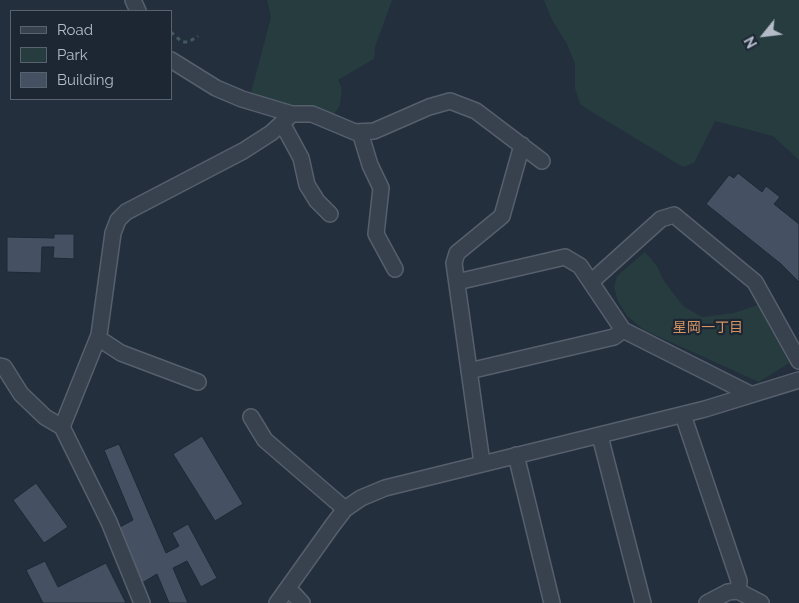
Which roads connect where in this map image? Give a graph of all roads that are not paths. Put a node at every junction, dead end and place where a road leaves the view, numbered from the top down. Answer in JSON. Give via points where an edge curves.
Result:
{"nodes":[{"id":1,"x":172,"y":61,"type":"edge"},
{"id":2,"x":287,"y":119,"type":"junction"},
{"id":3,"x":360,"y":132,"type":"junction"},
{"id":4,"x":522,"y":146,"type":"junction"},
{"id":5,"x":542,"y":160,"type":"dead end"},
{"id":6,"x":330,"y":214,"type":"dead end"},
{"id":7,"x":395,"y":269,"type":"dead end"},
{"id":8,"x":456,"y":282,"type":"junction"},
{"id":9,"x":591,"y":282,"type":"junction"},
{"id":10,"x":623,"y":330,"type":"junction"},
{"id":11,"x":98,"y":338,"type":"junction"},
{"id":12,"x":799,"y":361,"type":"edge"},
{"id":13,"x":0,"y":366,"type":"edge"},
{"id":14,"x":469,"y":371,"type":"junction"},
{"id":15,"x":799,"y":380,"type":"edge"},
{"id":16,"x":198,"y":382,"type":"dead end"},
{"id":17,"x":750,"y":394,"type":"junction"},
{"id":18,"x":683,"y":415,"type":"junction"},
{"id":19,"x":251,"y":416,"type":"dead end"},
{"id":20,"x":62,"y":427,"type":"junction"},
{"id":21,"x":600,"y":436,"type":"junction"},
{"id":22,"x":516,"y":455,"type":"junction"},
{"id":23,"x":482,"y":463,"type":"junction"},
{"id":24,"x":345,"y":509,"type":"junction"},
{"id":25,"x":288,"y":588,"type":"junction"},
{"id":26,"x":738,"y":591,"type":"junction"},
{"id":27,"x":142,"y":603,"type":"edge"},
{"id":28,"x":278,"y":603,"type":"edge"},
{"id":29,"x":302,"y":603,"type":"edge"},
{"id":30,"x":552,"y":603,"type":"edge"},
{"id":31,"x":643,"y":603,"type":"edge"},
{"id":32,"x":707,"y":603,"type":"edge"},
{"id":33,"x":760,"y":603,"type":"edge"}],
"edges":[{"from":1,"to":2,"type":"street","via":[[216,88]]},
{"from":2,"to":3,"type":"street","via":[[312,114]]},
{"from":2,"to":6,"type":"street","via":[[307,186]]},
{"from":2,"to":11,"type":"street","via":[[243,151],[126,212],[118,220],[113,233]]},
{"from":3,"to":4,"type":"street","via":[[374,131],[450,101],[476,111]]},
{"from":3,"to":7,"type":"street","via":[[381,188],[376,234]]},
{"from":4,"to":5,"type":"street"},
{"from":4,"to":8,"type":"street","via":[[502,216],[457,253],[454,263]]},
{"from":8,"to":9,"type":"street","via":[[565,257],[580,266]]},
{"from":8,"to":14,"type":"street"},
{"from":9,"to":10,"type":"street"},
{"from":9,"to":12,"type":"street","via":[[661,220],[674,216],[755,282]]},
{"from":10,"to":14,"type":"street","via":[[614,337]]},
{"from":10,"to":17,"type":"street"},
{"from":11,"to":16,"type":"street","via":[[121,353]]},
{"from":11,"to":20,"type":"street"},
{"from":13,"to":20,"type":"street","via":[[4,367],[21,394],[45,417]]},
{"from":14,"to":23,"type":"street"},
{"from":15,"to":17,"type":"street"},
{"from":17,"to":18,"type":"street"},
{"from":18,"to":21,"type":"street"},
{"from":18,"to":26,"type":"street","via":[[739,582]]},
{"from":19,"to":24,"type":"street","via":[[266,440]]},
{"from":20,"to":27,"type":"street","via":[[109,522]]},
{"from":21,"to":22,"type":"street"},
{"from":21,"to":31,"type":"street"},
{"from":22,"to":23,"type":"street"},
{"from":22,"to":30,"type":"street"},
{"from":23,"to":24,"type":"street","via":[[384,488],[360,498]]},
{"from":24,"to":25,"type":"street"},
{"from":25,"to":28,"type":"street"},
{"from":25,"to":29,"type":"street"},
{"from":26,"to":32,"type":"street","via":[[728,592]]},
{"from":26,"to":33,"type":"street"}]}
